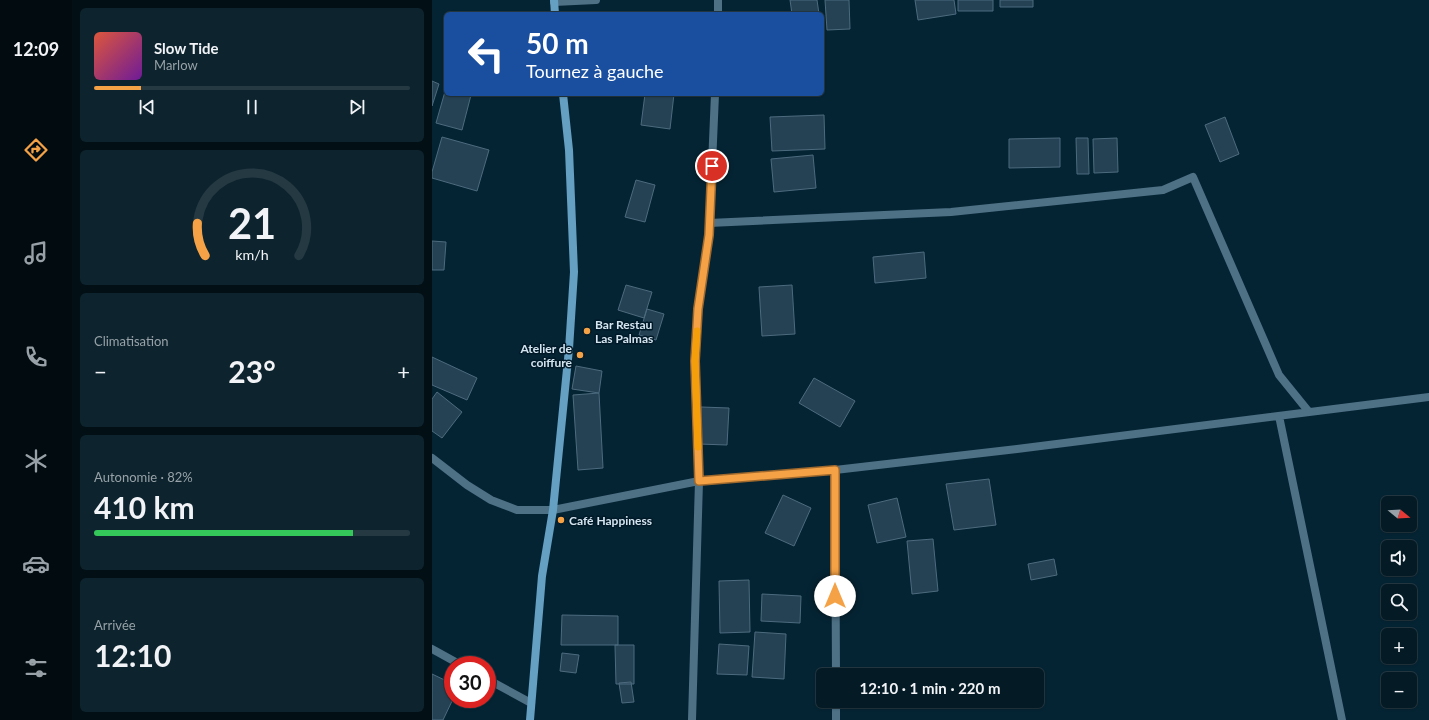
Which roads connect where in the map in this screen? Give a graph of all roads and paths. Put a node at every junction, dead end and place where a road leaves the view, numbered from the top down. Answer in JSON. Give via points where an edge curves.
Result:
{"nodes":[{"id":1,"x":596,"y":0,"type":"edge"},
{"id":2,"x":718,"y":0,"type":"edge"},
{"id":3,"x":554,"y":1,"type":"edge"},
{"id":4,"x":555,"y":12,"type":"edge"},
{"id":5,"x":718,"y":12,"type":"edge"},
{"id":6,"x":563,"y":96,"type":"edge"},
{"id":7,"x":715,"y":96,"type":"edge"},
{"id":8,"x":709,"y":223,"type":"junction"},
{"id":9,"x":1429,"y":397,"type":"edge"},
{"id":10,"x":1309,"y":412,"type":"junction"},
{"id":11,"x":1279,"y":416,"type":"junction"},
{"id":12,"x":432,"y":458,"type":"edge"},
{"id":13,"x":835,"y":470,"type":"junction"},
{"id":14,"x":699,"y":481,"type":"junction"},
{"id":15,"x":553,"y":510,"type":"junction"},
{"id":16,"x":432,"y":649,"type":"edge"},
{"id":17,"x":445,"y":656,"type":"edge"},
{"id":18,"x":836,"y":668,"type":"edge"},
{"id":19,"x":496,"y":684,"type":"edge"},
{"id":20,"x":531,"y":703,"type":"junction"},
{"id":21,"x":836,"y":708,"type":"edge"},
{"id":22,"x":530,"y":720,"type":"edge"},
{"id":23,"x":692,"y":720,"type":"edge"},
{"id":24,"x":836,"y":720,"type":"edge"},
{"id":25,"x":1342,"y":720,"type":"edge"}],
"edges":[{"from":1,"to":3,"type":"street"},
{"from":2,"to":5,"type":"street"},
{"from":3,"to":4,"type":"street"},
{"from":6,"to":15,"type":"street","via":[[569,150],[574,272]]},
{"from":7,"to":8,"type":"street"},
{"from":8,"to":10,"type":"street","via":[[951,212],[1163,190],[1193,177],[1279,375]]},
{"from":8,"to":14,"type":"street","via":[[698,309],[695,361]]},
{"from":9,"to":10,"type":"street"},
{"from":10,"to":11,"type":"street"},
{"from":11,"to":13,"type":"street"},
{"from":11,"to":25,"type":"street"},
{"from":12,"to":15,"type":"street","via":[[491,500],[517,510]]},
{"from":13,"to":14,"type":"street"},
{"from":13,"to":18,"type":"street"},
{"from":14,"to":15,"type":"street"},
{"from":14,"to":23,"type":"street"},
{"from":15,"to":20,"type":"street","via":[[542,576]]},
{"from":16,"to":17,"type":"street"},
{"from":19,"to":20,"type":"street"},
{"from":20,"to":22,"type":"street"},
{"from":21,"to":24,"type":"street"}]}
